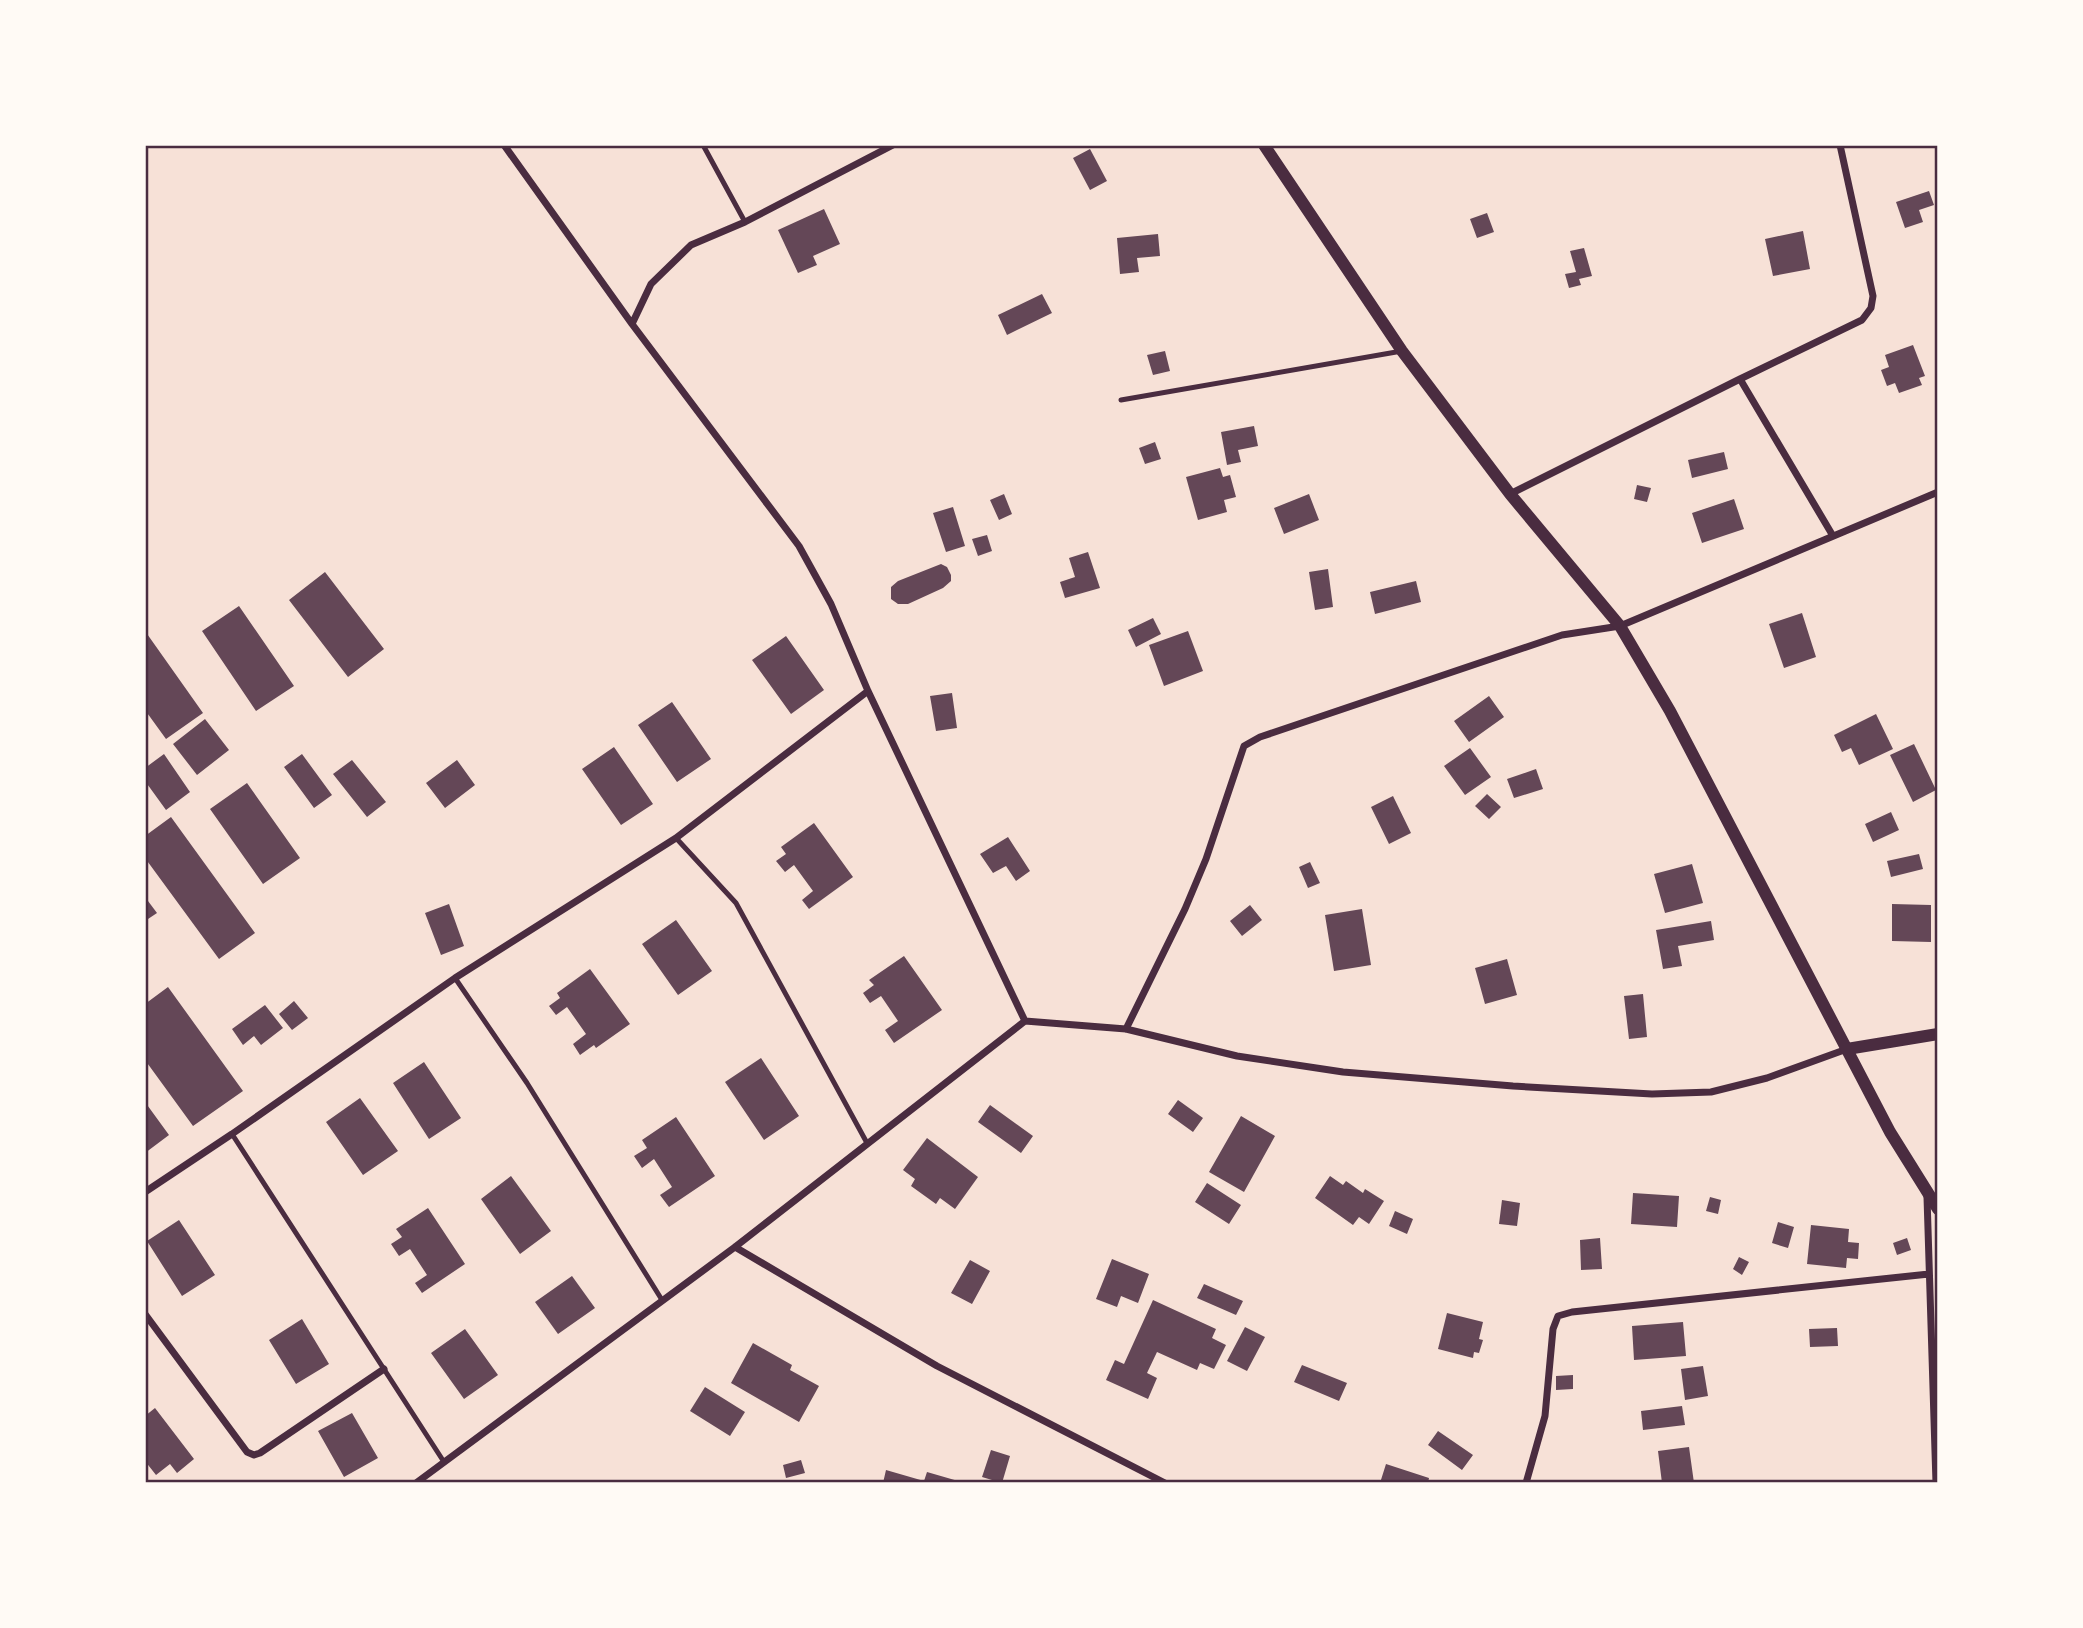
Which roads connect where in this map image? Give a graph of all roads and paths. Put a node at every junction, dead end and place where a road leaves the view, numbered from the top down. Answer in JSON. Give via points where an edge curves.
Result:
{"nodes":[{"id":1,"x":504,"y":145,"type":"edge"},
{"id":2,"x":703,"y":145,"type":"edge"},
{"id":3,"x":893,"y":145,"type":"edge"},
{"id":4,"x":1264,"y":145,"type":"edge"},
{"id":5,"x":1840,"y":145,"type":"edge"},
{"id":6,"x":745,"y":222,"type":"junction"},
{"id":7,"x":632,"y":324,"type":"junction"},
{"id":8,"x":1402,"y":351,"type":"junction"},
{"id":9,"x":1740,"y":379,"type":"junction"},
{"id":10,"x":1121,"y":400,"type":"dead end"},
{"id":11,"x":1938,"y":492,"type":"edge"},
{"id":12,"x":1510,"y":494,"type":"junction"},
{"id":13,"x":1833,"y":536,"type":"junction"},
{"id":14,"x":1620,"y":626,"type":"junction"},
{"id":15,"x":868,"y":691,"type":"junction"},
{"id":16,"x":676,"y":838,"type":"junction"},
{"id":17,"x":455,"y":978,"type":"junction"},
{"id":18,"x":1025,"y":1021,"type":"junction"},
{"id":19,"x":1126,"y":1029,"type":"junction"},
{"id":20,"x":1938,"y":1034,"type":"edge"},
{"id":21,"x":1847,"y":1049,"type":"junction"},
{"id":22,"x":232,"y":1134,"type":"junction"},
{"id":23,"x":867,"y":1143,"type":"junction"},
{"id":24,"x":1927,"y":1191,"type":"junction"},
{"id":25,"x":145,"y":1192,"type":"edge"},
{"id":26,"x":1938,"y":1209,"type":"edge"},
{"id":27,"x":735,"y":1247,"type":"junction"},
{"id":28,"x":1929,"y":1273,"type":"junction"},
{"id":29,"x":662,"y":1300,"type":"junction"},
{"id":30,"x":145,"y":1314,"type":"edge"},
{"id":31,"x":384,"y":1369,"type":"junction"},
{"id":32,"x":444,"y":1462,"type":"junction"},
{"id":33,"x":416,"y":1483,"type":"edge"},
{"id":34,"x":1165,"y":1483,"type":"edge"},
{"id":35,"x":1525,"y":1483,"type":"edge"},
{"id":36,"x":1936,"y":1483,"type":"edge"}],
"edges":[{"from":1,"to":7,"type":"street"},
{"from":2,"to":6,"type":"lane"},
{"from":3,"to":6,"type":"street"},
{"from":4,"to":8,"type":"street"},
{"from":5,"to":9,"type":"street","via":[[1873,296],[1871,309],[1862,320]]},
{"from":6,"to":7,"type":"street","via":[[691,245],[651,285]]},
{"from":7,"to":15,"type":"street","via":[[799,546],[831,604]]},
{"from":8,"to":10,"type":"lane"},
{"from":8,"to":12,"type":"street"},
{"from":9,"to":12,"type":"street"},
{"from":9,"to":13,"type":"street"},
{"from":11,"to":13,"type":"street"},
{"from":12,"to":14,"type":"street"},
{"from":13,"to":14,"type":"street"},
{"from":14,"to":19,"type":"street","via":[[1562,635],[1244,746],[1206,859]]},
{"from":14,"to":21,"type":"street","via":[[1670,711]]},
{"from":15,"to":16,"type":"street"},
{"from":15,"to":18,"type":"street"},
{"from":16,"to":17,"type":"street"},
{"from":16,"to":23,"type":"lane","via":[[736,903]]},
{"from":17,"to":22,"type":"street"},
{"from":17,"to":29,"type":"lane","via":[[527,1083]]},
{"from":18,"to":19,"type":"street"},
{"from":18,"to":23,"type":"street"},
{"from":19,"to":21,"type":"street","via":[[1237,1056],[1343,1072],[1652,1094],[1712,1092]]},
{"from":20,"to":21,"type":"street"},
{"from":21,"to":24,"type":"street"},
{"from":22,"to":25,"type":"street"},
{"from":22,"to":31,"type":"lane"},
{"from":23,"to":27,"type":"street"},
{"from":24,"to":26,"type":"street"},
{"from":24,"to":28,"type":"street"},
{"from":27,"to":29,"type":"street"},
{"from":27,"to":34,"type":"street","via":[[937,1366]]},
{"from":28,"to":35,"type":"street","via":[[1558,1316],[1545,1416]]},
{"from":28,"to":36,"type":"street"},
{"from":29,"to":32,"type":"street"},
{"from":30,"to":31,"type":"street","via":[[247,1452],[254,1455]]},
{"from":31,"to":32,"type":"lane"},
{"from":32,"to":33,"type":"street"}]}
